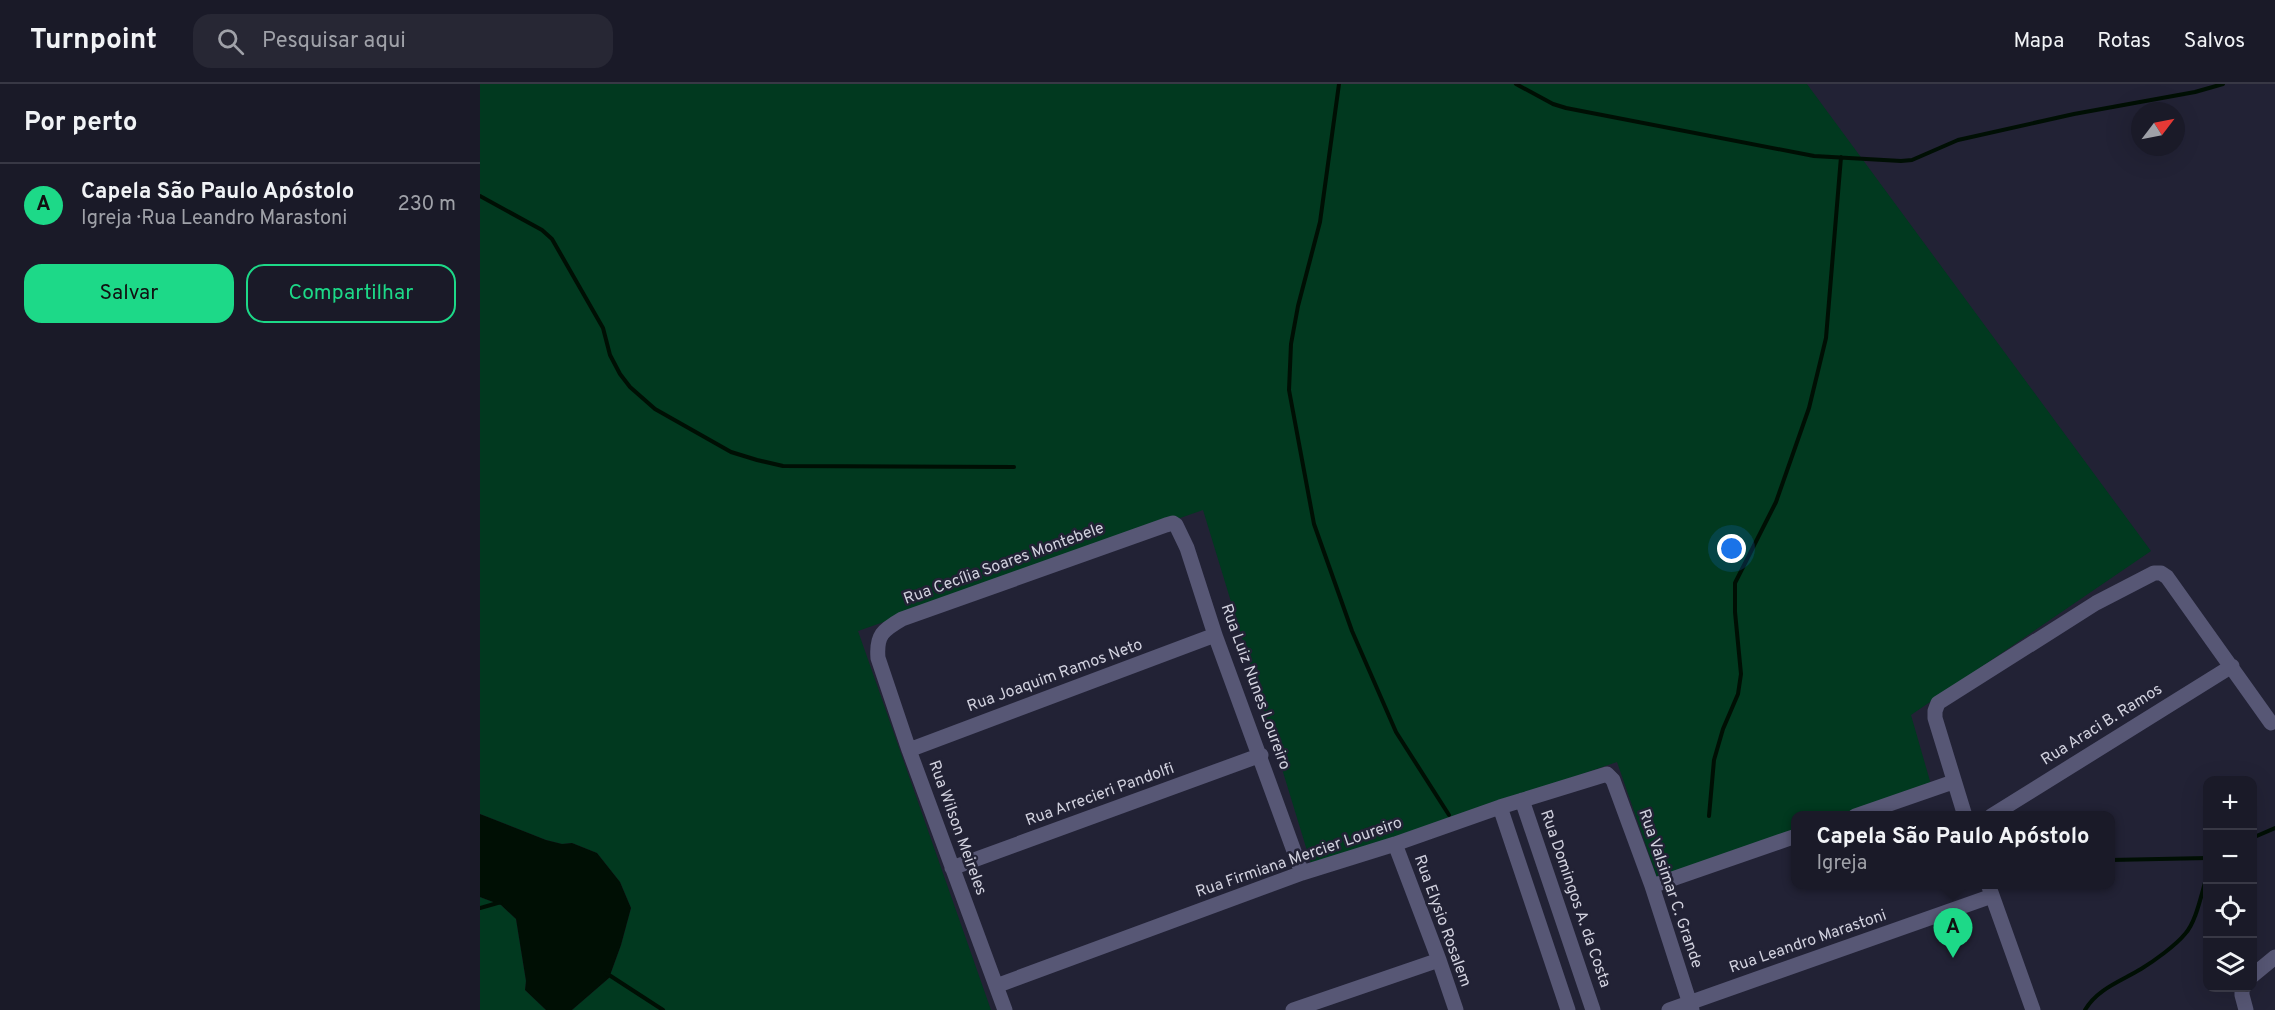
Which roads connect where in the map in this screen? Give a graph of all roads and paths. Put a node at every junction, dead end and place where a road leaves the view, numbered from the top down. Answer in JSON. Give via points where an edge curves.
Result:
{"nodes":[{"id":1,"x":1166,"y":525,"type":"joint"},
{"id":2,"x":1215,"y":635,"type":"junction"},
{"id":3,"x":878,"y":658,"type":"joint"},
{"id":4,"x":2232,"y":666,"type":"junction"},
{"id":5,"x":2271,"y":723,"type":"dead end"},
{"id":6,"x":909,"y":750,"type":"junction"},
{"id":7,"x":1261,"y":755,"type":"junction"},
{"id":8,"x":1614,"y":780,"type":"joint"},
{"id":9,"x":1953,"y":782,"type":"junction"},
{"id":10,"x":1522,"y":800,"type":"junction"},
{"id":11,"x":1500,"y":807,"type":"junction"},
{"id":12,"x":1869,"y":811,"type":"edge"},
{"id":13,"x":1963,"y":811,"type":"edge"},
{"id":14,"x":1999,"y":811,"type":"edge"},
{"id":15,"x":1791,"y":838,"type":"edge"},
{"id":16,"x":1395,"y":844,"type":"junction"},
{"id":17,"x":952,"y":868,"type":"junction"},
{"id":18,"x":1302,"y":873,"type":"junction"},
{"id":19,"x":1652,"y":886,"type":"junction"},
{"id":20,"x":1990,"y":890,"type":"edge"},
{"id":21,"x":1561,"y":917,"type":"junction"},
{"id":22,"x":1539,"y":923,"type":"junction"},
{"id":23,"x":2275,"y":957,"type":"edge"},
{"id":24,"x":1439,"y":960,"type":"junction"},
{"id":25,"x":2257,"y":973,"type":"edge"},
{"id":26,"x":996,"y":986,"type":"junction"},
{"id":27,"x":2242,"y":992,"type":"edge"},
{"id":28,"x":1691,"y":1006,"type":"edge"},
{"id":29,"x":1005,"y":1010,"type":"edge"},
{"id":30,"x":1293,"y":1010,"type":"edge"},
{"id":31,"x":1456,"y":1010,"type":"edge"},
{"id":32,"x":1568,"y":1010,"type":"edge"},
{"id":33,"x":1593,"y":1010,"type":"edge"},
{"id":34,"x":1669,"y":1010,"type":"edge"},
{"id":35,"x":2034,"y":1010,"type":"edge"},
{"id":36,"x":2246,"y":1010,"type":"edge"}],
"edges":[{"from":1,"to":2,"type":"street","name":"Rua Luiz Nunes Loureiro","via":[[1173,523],[1179,529]]},
{"from":1,"to":3,"type":"street","name":"Rua Cecília Soares Montebele","via":[[902,619],[879,637]]},
{"from":2,"to":6,"type":"street","name":"Rua Joaquim Ramos Neto"},
{"from":2,"to":7,"type":"street","name":"Rua Luiz Nunes Loureiro"},
{"from":3,"to":6,"type":"street","name":"Rua Wilson Meireles"},
{"from":4,"to":5,"type":"street"},
{"from":4,"to":9,"type":"street","via":[[2167,577],[2154,573],[2096,603],[1938,703],[1935,718]]},
{"from":4,"to":14,"type":"street","name":"Rua Araci B. Ramos"},
{"from":6,"to":17,"type":"street","name":"Rua Wilson Meireles"},
{"from":7,"to":17,"type":"street","name":"Rua Arrecieri Pandolfi"},
{"from":7,"to":18,"type":"street","name":"Rua Luiz Nunes Loureiro"},
{"from":8,"to":10,"type":"street","name":"Rua Firmiana Mercier Loureiro","via":[[1603,774]]},
{"from":8,"to":19,"type":"street","name":"Rua Valsimar C. Grande"},
{"from":9,"to":12,"type":"street"},
{"from":9,"to":13,"type":"street"},
{"from":10,"to":11,"type":"street","name":"Rua Firmiana Mercier Loureiro"},
{"from":10,"to":21,"type":"street","name":"Rua Domingos A. da Costa"},
{"from":11,"to":16,"type":"street","name":"Rua Firmiana Mercier Loureiro"},
{"from":11,"to":22,"type":"street"},
{"from":15,"to":19,"type":"street"},
{"from":16,"to":18,"type":"street","name":"Rua Firmiana Mercier Loureiro"},
{"from":16,"to":24,"type":"street","name":"Rua Elysio Rosalem"},
{"from":17,"to":26,"type":"street","name":"Rua Wilson Meireles"},
{"from":18,"to":26,"type":"street","name":"Rua Firmiana Mercier Loureiro"},
{"from":19,"to":28,"type":"street","name":"Rua Valsimar C. Grande"},
{"from":20,"to":28,"type":"street","name":"Rua Leandro Marastoni"},
{"from":20,"to":35,"type":"street"},
{"from":21,"to":22,"type":"street"},
{"from":21,"to":33,"type":"street","name":"Rua Domingos A. da Costa"},
{"from":22,"to":32,"type":"street"},
{"from":23,"to":25,"type":"street"},
{"from":24,"to":30,"type":"street"},
{"from":24,"to":31,"type":"street","name":"Rua Elysio Rosalem"},
{"from":26,"to":29,"type":"street","name":"Rua Wilson Meireles"},
{"from":27,"to":36,"type":"street"},
{"from":28,"to":34,"type":"street","name":"Rua Leandro Marastoni"}]}
